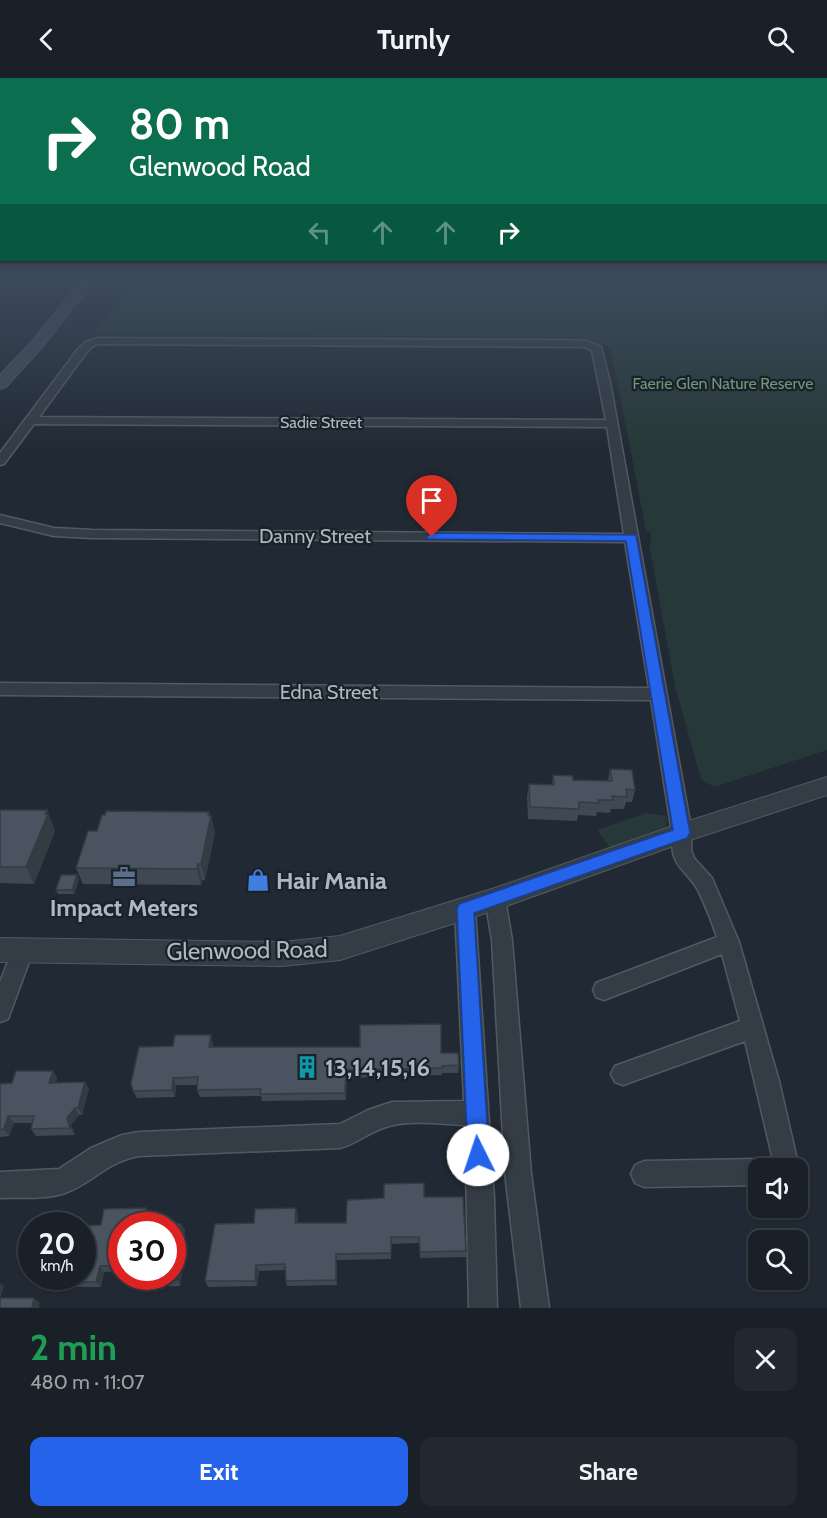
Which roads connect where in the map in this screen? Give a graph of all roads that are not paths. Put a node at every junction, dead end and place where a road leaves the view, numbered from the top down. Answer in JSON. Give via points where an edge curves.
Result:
{"nodes":[{"id":1,"x":25,"y":335,"type":"edge"},
{"id":2,"x":44,"y":335,"type":"edge"},
{"id":3,"x":0,"y":363,"type":"edge"},
{"id":4,"x":0,"y":384,"type":"edge"},
{"id":5,"x":30,"y":420,"type":"junction"},
{"id":6,"x":612,"y":424,"type":"junction"},
{"id":7,"x":0,"y":460,"type":"edge"},
{"id":8,"x":0,"y":519,"type":"edge"},
{"id":9,"x":632,"y":538,"type":"junction"},
{"id":10,"x":0,"y":689,"type":"edge"},
{"id":11,"x":658,"y":694,"type":"junction"},
{"id":12,"x":827,"y":786,"type":"edge"},
{"id":13,"x":682,"y":833,"type":"junction"},
{"id":14,"x":495,"y":899,"type":"junction"},
{"id":15,"x":465,"y":909,"type":"junction"},
{"id":16,"x":729,"y":942,"type":"junction"},
{"id":17,"x":11,"y":951,"type":"edge"},
{"id":18,"x":603,"y":990,"type":"dead end"},
{"id":19,"x":0,"y":1012,"type":"edge"},
{"id":20,"x":752,"y":1028,"type":"junction"},
{"id":21,"x":623,"y":1074,"type":"dead end"},
{"id":22,"x":476,"y":1113,"type":"junction"},
{"id":23,"x":785,"y":1158,"type":"edge"},
{"id":24,"x":748,"y":1172,"type":"edge"},
{"id":25,"x":644,"y":1174,"type":"dead end"},
{"id":26,"x":0,"y":1185,"type":"edge"},
{"id":27,"x":483,"y":1308,"type":"edge"},
{"id":28,"x":536,"y":1308,"type":"edge"}],
"edges":[{"from":1,"to":3,"type":"main road"},
{"from":2,"to":4,"type":"main road"},
{"from":5,"to":6,"type":"street","name":"Sadie Street"},
{"from":5,"to":6,"type":"street","via":[[86,346],[106,340],[587,344],[599,353]]},
{"from":5,"to":7,"type":"street"},
{"from":6,"to":9,"type":"street"},
{"from":8,"to":9,"type":"street","name":"Danny Street","via":[[54,532],[92,534]]},
{"from":9,"to":11,"type":"street"},
{"from":10,"to":11,"type":"street","name":"Edna Street"},
{"from":11,"to":13,"type":"street"},
{"from":12,"to":13,"type":"street","name":"Glenwood Road"},
{"from":13,"to":14,"type":"street","name":"Glenwood Road"},
{"from":13,"to":16,"type":"street","via":[[681,850],[686,863],[705,884]]},
{"from":14,"to":15,"type":"street","name":"Glenwood Road"},
{"from":14,"to":28,"type":"street","via":[[502,940],[518,1173]]},
{"from":15,"to":17,"type":"street","name":"Glenwood Road","via":[[361,943],[310,952]]},
{"from":15,"to":22,"type":"street"},
{"from":16,"to":18,"type":"street"},
{"from":16,"to":20,"type":"street"},
{"from":17,"to":19,"type":"street"},
{"from":20,"to":21,"type":"street"},
{"from":20,"to":23,"type":"street"},
{"from":22,"to":26,"type":"street","via":[[389,1114],[340,1136],[140,1144],[100,1157],[63,1180]]},
{"from":22,"to":27,"type":"street"},
{"from":24,"to":25,"type":"street"}]}
